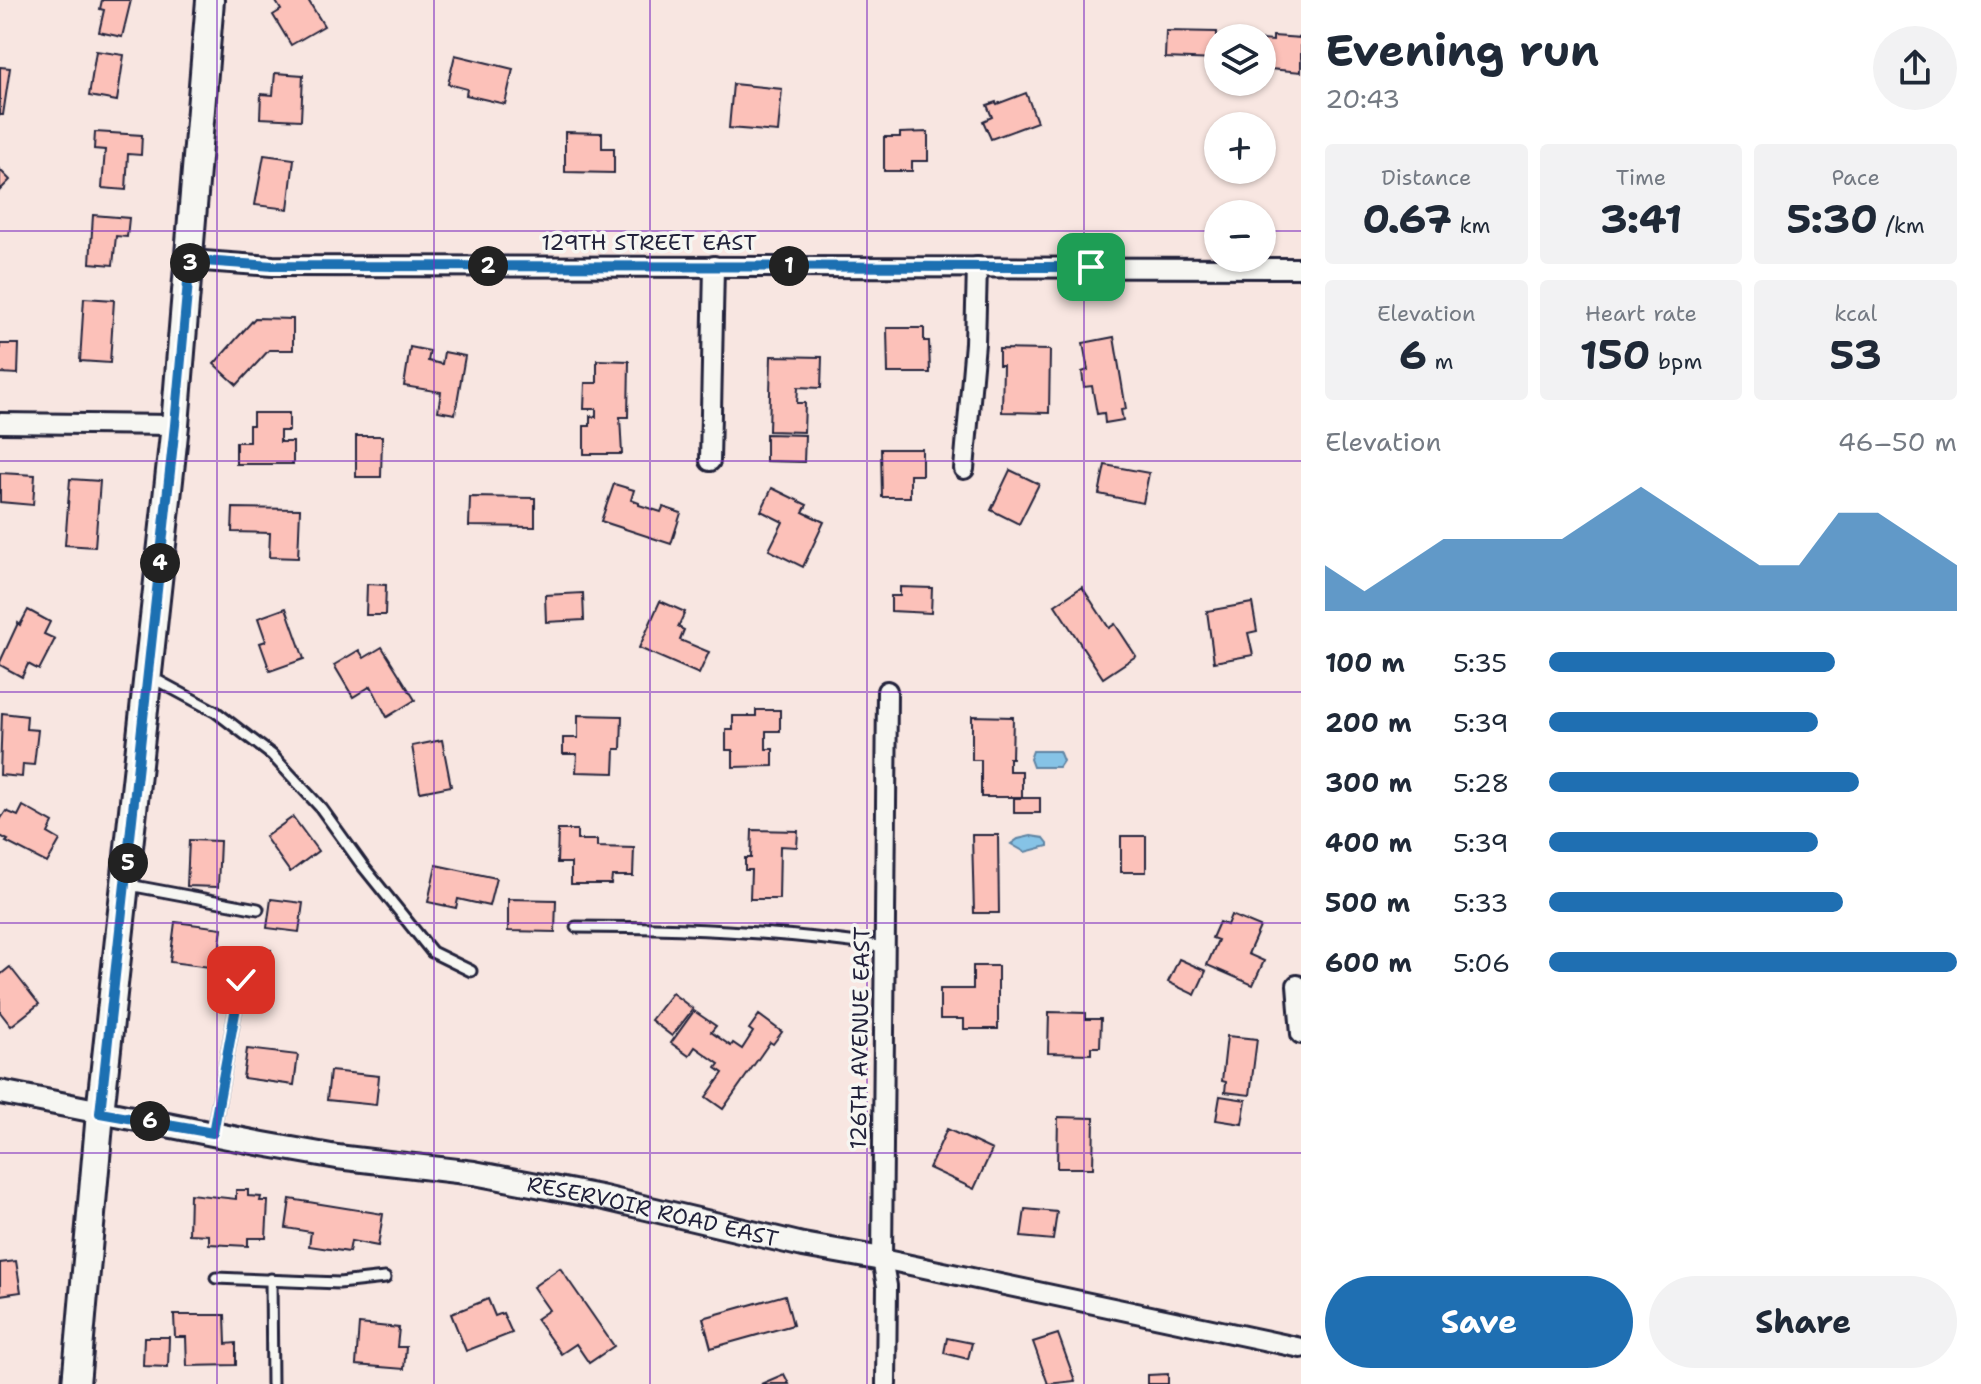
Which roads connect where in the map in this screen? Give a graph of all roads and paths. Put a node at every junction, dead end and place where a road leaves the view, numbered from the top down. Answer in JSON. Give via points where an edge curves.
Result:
{"nodes":[{"id":1,"x":210,"y":0,"type":"edge"},
{"id":2,"x":190,"y":260,"type":"junction"},
{"id":3,"x":714,"y":266,"type":"junction"},
{"id":4,"x":977,"y":267,"type":"junction"},
{"id":5,"x":1301,"y":268,"type":"edge"},
{"id":6,"x":0,"y":423,"type":"edge"},
{"id":7,"x":175,"y":425,"type":"junction"},
{"id":8,"x":710,"y":461,"type":"dead end"},
{"id":9,"x":964,"y":469,"type":"dead end"},
{"id":10,"x":148,"y":675,"type":"junction"},
{"id":11,"x":887,"y":691,"type":"dead end"},
{"id":12,"x":126,"y":885,"type":"junction"},
{"id":13,"x":258,"y":909,"type":"dead end"},
{"id":14,"x":576,"y":927,"type":"dead end"},
{"id":15,"x":885,"y":947,"type":"junction"},
{"id":16,"x":471,"y":971,"type":"dead end"},
{"id":17,"x":241,"y":980,"type":"dead end"},
{"id":18,"x":1297,"y":985,"type":"dead end"},
{"id":19,"x":1301,"y":1034,"type":"edge"},
{"id":20,"x":0,"y":1092,"type":"edge"},
{"id":21,"x":100,"y":1113,"type":"junction"},
{"id":22,"x":213,"y":1133,"type":"junction"},
{"id":23,"x":882,"y":1259,"type":"junction"},
{"id":24,"x":216,"y":1278,"type":"dead end"},
{"id":25,"x":385,"y":1278,"type":"dead end"},
{"id":26,"x":271,"y":1279,"type":"junction"},
{"id":27,"x":1301,"y":1348,"type":"edge"},
{"id":28,"x":76,"y":1384,"type":"edge"},
{"id":29,"x":272,"y":1384,"type":"edge"},
{"id":30,"x":886,"y":1384,"type":"edge"}],
"edges":[{"from":1,"to":2,"type":"main road"},
{"from":2,"to":3,"type":"street","name":"129TH STREET EAST","via":[[273,266]]},
{"from":2,"to":7,"type":"main road"},
{"from":3,"to":4,"type":"street","name":"129TH STREET EAST"},
{"from":3,"to":8,"type":"street"},
{"from":4,"to":5,"type":"street","name":"129TH STREET EAST"},
{"from":4,"to":9,"type":"street"},
{"from":6,"to":7,"type":"street"},
{"from":7,"to":10,"type":"main road"},
{"from":10,"to":12,"type":"main road"},
{"from":10,"to":16,"type":"lane","via":[[216,712],[272,755],[321,808],[432,952]]},
{"from":11,"to":15,"type":"street","name":"126TH AVENUE EAST"},
{"from":12,"to":13,"type":"lane"},
{"from":12,"to":21,"type":"main road"},
{"from":14,"to":15,"type":"lane","via":[[675,927]]},
{"from":15,"to":23,"type":"street","name":"126TH AVENUE EAST"},
{"from":17,"to":22,"type":"lane"},
{"from":18,"to":19,"type":"street"},
{"from":20,"to":21,"type":"street","name":"RESERVOIR ROAD EAST"},
{"from":21,"to":22,"type":"street","name":"RESERVOIR ROAD EAST"},
{"from":21,"to":28,"type":"main road"},
{"from":22,"to":23,"type":"street","name":"RESERVOIR ROAD EAST","via":[[322,1155],[474,1173]]},
{"from":23,"to":27,"type":"street","name":"RESERVOIR ROAD EAST"},
{"from":23,"to":30,"type":"street","name":"126TH AVENUE EAST","via":[[887,1286]]},
{"from":24,"to":26,"type":"lane"},
{"from":25,"to":26,"type":"lane","via":[[339,1283]]},
{"from":26,"to":29,"type":"lane"}]}
